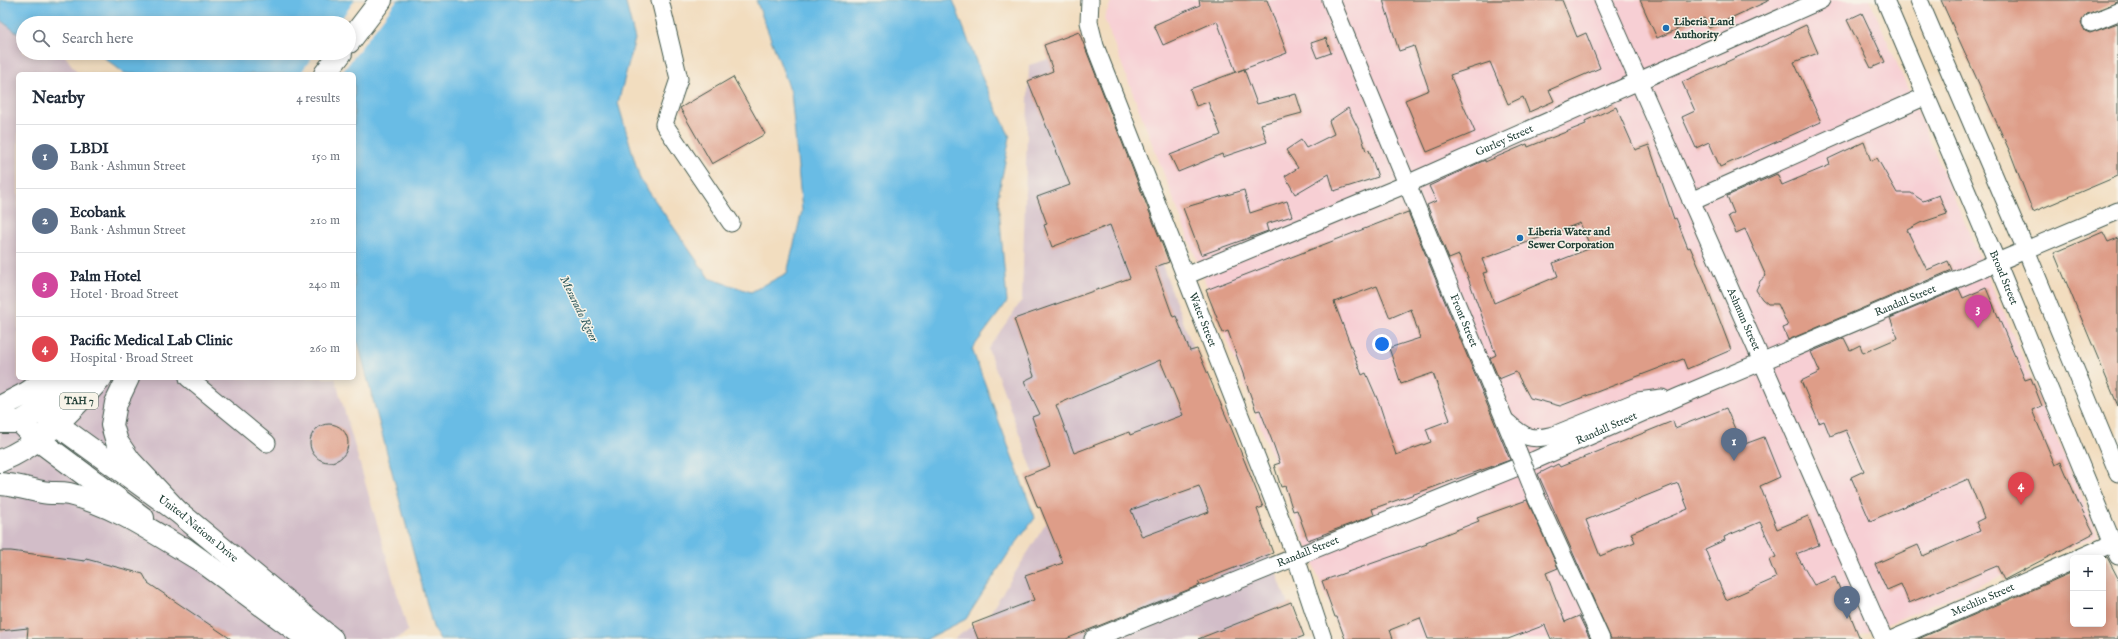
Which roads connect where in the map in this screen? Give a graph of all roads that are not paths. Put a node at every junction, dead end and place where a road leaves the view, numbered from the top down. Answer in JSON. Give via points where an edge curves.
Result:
{"nodes":[{"id":1,"x":381,"y":0,"type":"edge"},
{"id":2,"x":660,"y":0,"type":"edge"},
{"id":3,"x":1090,"y":0,"type":"edge"},
{"id":4,"x":1331,"y":0,"type":"edge"},
{"id":5,"x":1603,"y":0,"type":"edge"},
{"id":6,"x":1821,"y":0,"type":"edge"},
{"id":7,"x":1885,"y":0,"type":"edge"},
{"id":8,"x":1919,"y":0,"type":"edge"},
{"id":9,"x":2118,"y":12,"type":"edge"},
{"id":10,"x":2091,"y":23,"type":"dead end"},
{"id":11,"x":356,"y":33,"type":"edge"},
{"id":12,"x":336,"y":60,"type":"edge"},
{"id":13,"x":327,"y":72,"type":"edge"},
{"id":14,"x":1637,"y":81,"type":"junction"},
{"id":15,"x":1926,"y":96,"type":"junction"},
{"id":16,"x":1407,"y":184,"type":"junction"},
{"id":17,"x":1691,"y":202,"type":"junction"},
{"id":18,"x":2118,"y":211,"type":"edge"},
{"id":19,"x":731,"y":223,"type":"dead end"},
{"id":20,"x":2026,"y":250,"type":"junction"},
{"id":21,"x":1997,"y":262,"type":"junction"},
{"id":22,"x":1186,"y":276,"type":"junction"},
{"id":23,"x":1763,"y":362,"type":"junction"},
{"id":24,"x":46,"y":380,"type":"edge"},
{"id":25,"x":72,"y":380,"type":"edge"},
{"id":26,"x":99,"y":380,"type":"edge"},
{"id":27,"x":127,"y":380,"type":"edge"},
{"id":28,"x":190,"y":380,"type":"edge"},
{"id":29,"x":1678,"y":397,"type":"junction"},
{"id":30,"x":0,"y":407,"type":"edge"},
{"id":31,"x":39,"y":411,"type":"junction"},
{"id":32,"x":1504,"y":419,"type":"junction"},
{"id":33,"x":10,"y":422,"type":"edge"},
{"id":34,"x":58,"y":425,"type":"junction"},
{"id":35,"x":38,"y":440,"type":"junction"},
{"id":36,"x":267,"y":443,"type":"dead end"},
{"id":37,"x":0,"y":461,"type":"edge"},
{"id":38,"x":2118,"y":473,"type":"edge"},
{"id":39,"x":0,"y":484,"type":"edge"},
{"id":40,"x":176,"y":511,"type":"junction"},
{"id":41,"x":2116,"y":547,"type":"edge"},
{"id":42,"x":2089,"y":555,"type":"edge"},
{"id":43,"x":1296,"y":558,"type":"junction"},
{"id":44,"x":200,"y":560,"type":"junction"},
{"id":45,"x":2070,"y":562,"type":"edge"},
{"id":46,"x":308,"y":639,"type":"edge"},
{"id":47,"x":332,"y":639,"type":"edge"},
{"id":48,"x":1093,"y":639,"type":"edge"},
{"id":49,"x":1323,"y":639,"type":"edge"},
{"id":50,"x":1601,"y":639,"type":"edge"},
{"id":51,"x":1884,"y":639,"type":"edge"},
{"id":52,"x":1893,"y":639,"type":"edge"}],
"edges":[{"from":1,"to":11,"type":"main road"},
{"from":2,"to":19,"type":"street","via":[[678,79],[664,124]]},
{"from":3,"to":22,"type":"street","name":"Water Street","via":[[1089,22],[1095,46]]},
{"from":4,"to":16,"type":"street","name":"Front Street"},
{"from":5,"to":14,"type":"street","name":"Ashmun Street"},
{"from":6,"to":14,"type":"street","name":"Gurley Street"},
{"from":7,"to":15,"type":"street","name":"Broad Street"},
{"from":8,"to":20,"type":"street"},
{"from":9,"to":10,"type":"street"},
{"from":12,"to":13,"type":"main road"},
{"from":14,"to":16,"type":"street","name":"Gurley Street"},
{"from":14,"to":17,"type":"street","name":"Ashmun Street"},
{"from":15,"to":17,"type":"street"},
{"from":15,"to":21,"type":"street","name":"Broad Street"},
{"from":16,"to":22,"type":"street","name":"Gurley Street"},
{"from":16,"to":32,"type":"street","name":"Front Street"},
{"from":17,"to":23,"type":"street","name":"Ashmun Street"},
{"from":18,"to":20,"type":"street","name":"Randall Street"},
{"from":20,"to":21,"type":"street","name":"Randall Street"},
{"from":20,"to":38,"type":"street"},
{"from":21,"to":23,"type":"street","name":"Randall Street"},
{"from":21,"to":41,"type":"street","name":"Broad Street"},
{"from":22,"to":43,"type":"street","name":"Water Street"},
{"from":23,"to":29,"type":"street","name":"Randall Street"},
{"from":23,"to":51,"type":"street","name":"Ashmun Street"},
{"from":24,"to":30,"type":"main road"},
{"from":25,"to":31,"type":"main road"},
{"from":26,"to":34,"type":"main road","number":"TAH 7"},
{"from":27,"to":40,"type":"main road","via":[[116,403],[112,425],[117,442],[130,461]]},
{"from":28,"to":36,"type":"street"},
{"from":29,"to":32,"type":"street","via":[[1638,401],[1541,438],[1522,436]]},
{"from":29,"to":43,"type":"street","name":"Randall Street","via":[[1535,460]]},
{"from":31,"to":33,"type":"main road"},
{"from":31,"to":34,"type":"main road","name":"United Nations Drive"},
{"from":32,"to":50,"type":"street","name":"Front Street","bridge":true,"via":[[1537,499]]},
{"from":33,"to":35,"type":"main road","name":"United Nations Drive"},
{"from":34,"to":35,"type":"main road","number":"TAH 7"},
{"from":34,"to":40,"type":"main road","name":"United Nations Drive"},
{"from":35,"to":37,"type":"main road","number":"TAH 7","via":[[19,453]]},
{"from":35,"to":44,"type":"main road","name":"United Nations Drive"},
{"from":39,"to":44,"type":"main road","via":[[68,494],[91,501],[115,511]]},
{"from":40,"to":47,"type":"main road","name":"United Nations Drive"},
{"from":41,"to":42,"type":"street"},
{"from":43,"to":48,"type":"street","name":"Randall Street"},
{"from":43,"to":49,"type":"street","name":"Water Street"},
{"from":44,"to":46,"type":"main road","name":"United Nations Drive"},
{"from":45,"to":52,"type":"street","name":"Mechlin Street"}]}
